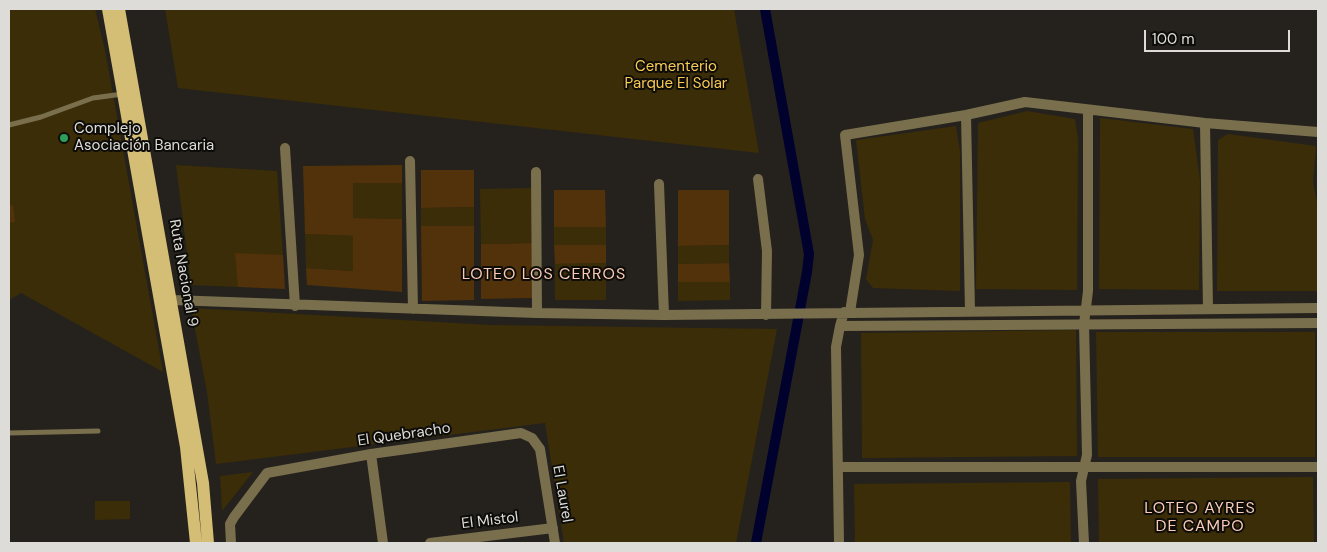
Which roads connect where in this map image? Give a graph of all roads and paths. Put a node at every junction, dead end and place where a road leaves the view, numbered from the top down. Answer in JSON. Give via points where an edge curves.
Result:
{"nodes":[{"id":1,"x":108,"y":9,"type":"edge"},
{"id":2,"x":119,"y":9,"type":"edge"},
{"id":3,"x":124,"y":94,"type":"junction"},
{"id":4,"x":1088,"y":110,"type":"junction"},
{"id":5,"x":966,"y":115,"type":"junction"},
{"id":6,"x":1205,"y":123,"type":"junction"},
{"id":7,"x":9,"y":125,"type":"edge"},
{"id":8,"x":1318,"y":132,"type":"edge"},
{"id":9,"x":285,"y":148,"type":"dead end"},
{"id":10,"x":410,"y":161,"type":"dead end"},
{"id":11,"x":536,"y":172,"type":"dead end"},
{"id":12,"x":758,"y":179,"type":"dead end"},
{"id":13,"x":659,"y":184,"type":"dead end"},
{"id":14,"x":172,"y":300,"type":"junction"},
{"id":15,"x":295,"y":306,"type":"junction"},
{"id":16,"x":413,"y":308,"type":"junction"},
{"id":17,"x":1318,"y":308,"type":"edge"},
{"id":18,"x":1208,"y":309,"type":"junction"},
{"id":19,"x":1086,"y":310,"type":"junction"},
{"id":20,"x":970,"y":311,"type":"junction"},
{"id":21,"x":847,"y":312,"type":"junction"},
{"id":22,"x":537,"y":313,"type":"junction"},
{"id":23,"x":766,"y":314,"type":"junction"},
{"id":24,"x":664,"y":315,"type":"junction"},
{"id":25,"x":1318,"y":323,"type":"edge"},
{"id":26,"x":1084,"y":324,"type":"junction"},
{"id":27,"x":840,"y":326,"type":"junction"},
{"id":28,"x":98,"y":431,"type":"dead end"},
{"id":29,"x":9,"y":433,"type":"edge"},
{"id":30,"x":540,"y":449,"type":"joint"},
{"id":31,"x":371,"y":454,"type":"junction"},
{"id":32,"x":1318,"y":467,"type":"edge"},
{"id":33,"x":838,"y":468,"type":"junction"},
{"id":34,"x":1084,"y":468,"type":"junction"},
{"id":35,"x":553,"y":528,"type":"junction"},
{"id":36,"x":196,"y":543,"type":"edge"},
{"id":37,"x":208,"y":543,"type":"edge"},
{"id":38,"x":231,"y":543,"type":"edge"},
{"id":39,"x":383,"y":543,"type":"edge"},
{"id":40,"x":430,"y":543,"type":"edge"},
{"id":41,"x":555,"y":543,"type":"edge"},
{"id":42,"x":839,"y":543,"type":"edge"},
{"id":43,"x":1084,"y":543,"type":"edge"}],
"edges":[{"from":1,"to":3,"type":"main road","name":"Ruta Nacional 9"},
{"from":2,"to":14,"type":"main road","name":"Ruta Nacional 9"},
{"from":3,"to":7,"type":"lane","via":[[93,98]]},
{"from":3,"to":36,"type":"main road","name":"Ruta Nacional 9","via":[[186,447]]},
{"from":4,"to":5,"type":"street","via":[[1024,102]]},
{"from":4,"to":6,"type":"street"},
{"from":4,"to":19,"type":"street"},
{"from":5,"to":20,"type":"street"},
{"from":5,"to":21,"type":"street","via":[[845,135],[859,255]]},
{"from":6,"to":8,"type":"street"},
{"from":6,"to":18,"type":"street"},
{"from":9,"to":15,"type":"street"},
{"from":10,"to":16,"type":"street"},
{"from":11,"to":22,"type":"street"},
{"from":12,"to":23,"type":"street","via":[[767,251]]},
{"from":13,"to":24,"type":"street"},
{"from":14,"to":15,"type":"street"},
{"from":14,"to":37,"type":"main road","name":"Ruta Nacional 9","via":[[203,483]]},
{"from":15,"to":16,"type":"street"},
{"from":16,"to":22,"type":"street"},
{"from":17,"to":18,"type":"street"},
{"from":18,"to":19,"type":"street"},
{"from":19,"to":20,"type":"street"},
{"from":19,"to":26,"type":"street"},
{"from":20,"to":21,"type":"street"},
{"from":21,"to":23,"type":"street"},
{"from":21,"to":27,"type":"street"},
{"from":22,"to":24,"type":"street"},
{"from":23,"to":24,"type":"street"},
{"from":25,"to":26,"type":"street"},
{"from":26,"to":27,"type":"street"},
{"from":26,"to":34,"type":"street"},
{"from":27,"to":33,"type":"street","via":[[836,348]]},
{"from":28,"to":29,"type":"lane"},
{"from":30,"to":31,"type":"street","name":"El Quebracho","via":[[532,438],[521,433]]},
{"from":30,"to":35,"type":"street","name":"El Laurel"},
{"from":31,"to":38,"type":"street","name":"El Quebracho","via":[[267,474],[234,516],[230,524]]},
{"from":31,"to":39,"type":"street"},
{"from":32,"to":34,"type":"street"},
{"from":33,"to":34,"type":"street"},
{"from":33,"to":42,"type":"street"},
{"from":34,"to":43,"type":"street","via":[[1081,481]]},
{"from":35,"to":40,"type":"street","name":"El Mistol"},
{"from":35,"to":41,"type":"street","name":"El Laurel"}]}
